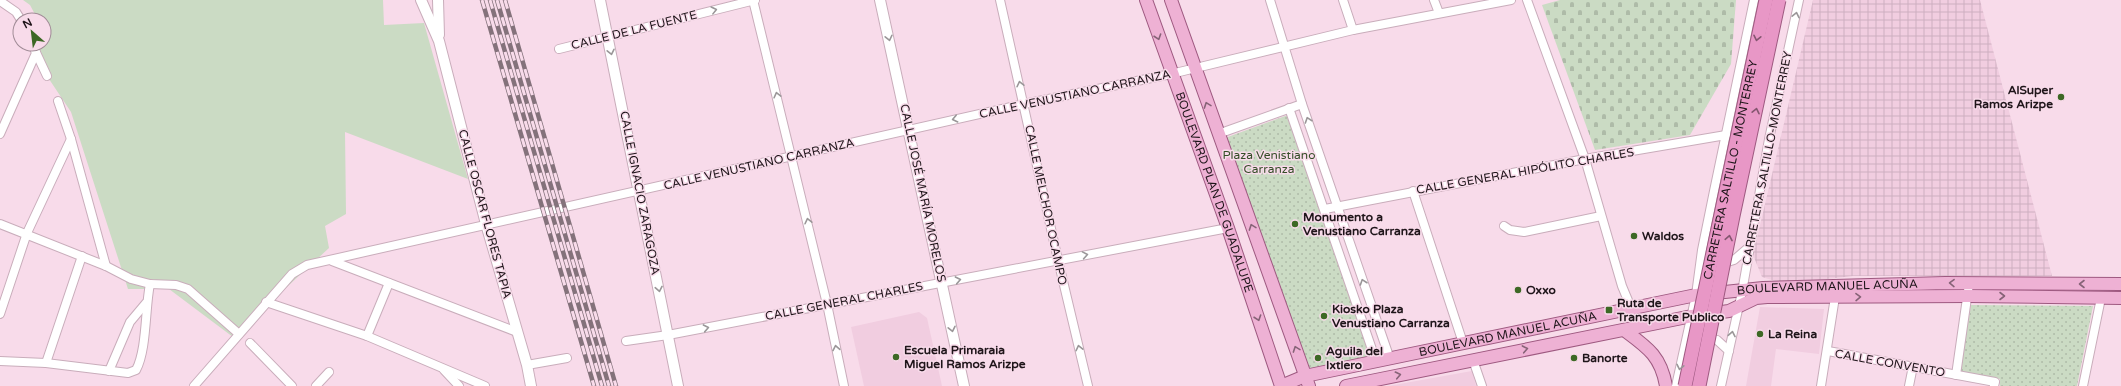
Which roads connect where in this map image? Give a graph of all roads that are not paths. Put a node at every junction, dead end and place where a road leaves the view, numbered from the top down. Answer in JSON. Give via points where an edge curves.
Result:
{"nodes":[{"id":1,"x":421,"y":0,"type":"edge"},
{"id":2,"x":438,"y":0,"type":"edge"},
{"id":3,"x":600,"y":0,"type":"edge"},
{"id":4,"x":754,"y":0,"type":"edge"},
{"id":5,"x":880,"y":0,"type":"edge"},
{"id":6,"x":1000,"y":0,"type":"edge"},
{"id":7,"x":1146,"y":0,"type":"edge"},
{"id":8,"x":1171,"y":0,"type":"edge"},
{"id":9,"x":1270,"y":0,"type":"edge"},
{"id":10,"x":1343,"y":0,"type":"edge"},
{"id":11,"x":1434,"y":0,"type":"edge"},
{"id":12,"x":1511,"y":0,"type":"edge"},
{"id":13,"x":1527,"y":0,"type":"edge"},
{"id":14,"x":1754,"y":0,"type":"edge"},
{"id":15,"x":1766,"y":0,"type":"edge"},
{"id":16,"x":1779,"y":0,"type":"edge"},
{"id":17,"x":1799,"y":0,"type":"edge"},
{"id":18,"x":0,"y":1,"type":"edge"},
{"id":19,"x":16,"y":12,"type":"edge"},
{"id":20,"x":1439,"y":13,"type":"junction"},
{"id":21,"x":1353,"y":30,"type":"junction"},
{"id":22,"x":608,"y":36,"type":"junction"},
{"id":23,"x":439,"y":42,"type":"junction"},
{"id":24,"x":1285,"y":47,"type":"junction"},
{"id":25,"x":559,"y":49,"type":"dead end"},
{"id":26,"x":36,"y":53,"type":"joint"},
{"id":27,"x":1194,"y":68,"type":"junction"},
{"id":28,"x":1171,"y":74,"type":"junction"},
{"id":29,"x":47,"y":76,"type":"dead end"},
{"id":30,"x":58,"y":101,"type":"dead end"},
{"id":31,"x":1024,"y":104,"type":"junction"},
{"id":32,"x":1302,"y":104,"type":"junction"},
{"id":33,"x":1289,"y":108,"type":"junction"},
{"id":34,"x":910,"y":129,"type":"junction"},
{"id":35,"x":0,"y":134,"type":"edge"},
{"id":36,"x":1218,"y":134,"type":"junction"},
{"id":37,"x":1726,"y":135,"type":"junction"},
{"id":38,"x":71,"y":139,"type":"junction"},
{"id":39,"x":1315,"y":140,"type":"junction"},
{"id":40,"x":1302,"y":144,"type":"junction"},
{"id":41,"x":792,"y":155,"type":"junction"},
{"id":42,"x":1585,"y":159,"type":"junction"},
{"id":43,"x":640,"y":191,"type":"junction"},
{"id":44,"x":1413,"y":191,"type":"junction"},
{"id":45,"x":1338,"y":206,"type":"junction"},
{"id":46,"x":1325,"y":209,"type":"junction"},
{"id":47,"x":1601,"y":216,"type":"junction"},
{"id":48,"x":0,"y":224,"type":"edge"},
{"id":49,"x":486,"y":224,"type":"junction"},
{"id":50,"x":1504,"y":226,"type":"dead end"},
{"id":51,"x":1228,"y":228,"type":"junction"},
{"id":52,"x":27,"y":233,"type":"junction"},
{"id":53,"x":1749,"y":247,"type":"junction"},
{"id":54,"x":1352,"y":248,"type":"junction"},
{"id":55,"x":1702,"y":250,"type":"junction"},
{"id":56,"x":1339,"y":251,"type":"junction"},
{"id":57,"x":82,"y":256,"type":"junction"},
{"id":58,"x":1058,"y":260,"type":"junction"},
{"id":59,"x":332,"y":261,"type":"junction"},
{"id":60,"x":106,"y":266,"type":"junction"},
{"id":61,"x":389,"y":283,"type":"junction"},
{"id":62,"x":942,"y":283,"type":"junction"},
{"id":63,"x":150,"y":284,"type":"junction"},
{"id":64,"x":2121,"y":284,"type":"edge"},
{"id":65,"x":1842,"y":285,"type":"junction"},
{"id":66,"x":1968,"y":290,"type":"junction"},
{"id":67,"x":1742,"y":292,"type":"junction"},
{"id":68,"x":1696,"y":295,"type":"junction"},
{"id":69,"x":1835,"y":297,"type":"junction"},
{"id":70,"x":2101,"y":298,"type":"junction"},
{"id":71,"x":2121,"y":298,"type":"edge"},
{"id":72,"x":266,"y":302,"type":"junction"},
{"id":73,"x":146,"y":303,"type":"junction"},
{"id":74,"x":828,"y":304,"type":"junction"},
{"id":75,"x":1738,"y":308,"type":"junction"},
{"id":76,"x":1372,"y":310,"type":"junction"},
{"id":77,"x":1632,"y":310,"type":"junction"},
{"id":78,"x":1359,"y":312,"type":"junction"},
{"id":79,"x":0,"y":314,"type":"edge"},
{"id":80,"x":1692,"y":316,"type":"junction"},
{"id":81,"x":1624,"y":330,"type":"junction"},
{"id":82,"x":517,"y":332,"type":"junction"},
{"id":83,"x":239,"y":334,"type":"junction"},
{"id":84,"x":668,"y":335,"type":"junction"},
{"id":85,"x":367,"y":336,"type":"junction"},
{"id":86,"x":626,"y":341,"type":"dead end"},
{"id":87,"x":250,"y":343,"type":"dead end"},
{"id":88,"x":1463,"y":343,"type":"junction"},
{"id":89,"x":1684,"y":346,"type":"junction"},
{"id":90,"x":1729,"y":351,"type":"junction"},
{"id":91,"x":1828,"y":351,"type":"junction"},
{"id":92,"x":567,"y":358,"type":"dead end"},
{"id":93,"x":1390,"y":359,"type":"junction"},
{"id":94,"x":1473,"y":360,"type":"junction"},
{"id":95,"x":0,"y":361,"type":"edge"},
{"id":96,"x":1376,"y":361,"type":"junction"},
{"id":97,"x":46,"y":363,"type":"junction"},
{"id":98,"x":527,"y":365,"type":"junction"},
{"id":99,"x":1913,"y":366,"type":"junction"},
{"id":100,"x":442,"y":368,"type":"junction"},
{"id":101,"x":109,"y":371,"type":"junction"},
{"id":102,"x":330,"y":372,"type":"dead end"},
{"id":103,"x":1956,"y":375,"type":"junction"},
{"id":104,"x":1307,"y":381,"type":"edge"},
{"id":105,"x":194,"y":386,"type":"edge"},
{"id":106,"x":292,"y":386,"type":"edge"},
{"id":107,"x":316,"y":386,"type":"edge"},
{"id":108,"x":459,"y":386,"type":"edge"},
{"id":109,"x":485,"y":386,"type":"edge"},
{"id":110,"x":531,"y":386,"type":"edge"},
{"id":111,"x":678,"y":386,"type":"edge"},
{"id":112,"x":844,"y":386,"type":"edge"},
{"id":113,"x":964,"y":386,"type":"edge"},
{"id":114,"x":1088,"y":386,"type":"edge"},
{"id":115,"x":1281,"y":386,"type":"edge"},
{"id":116,"x":1346,"y":386,"type":"edge"},
{"id":117,"x":1482,"y":386,"type":"edge"},
{"id":118,"x":1666,"y":386,"type":"edge"},
{"id":119,"x":1676,"y":386,"type":"edge"},
{"id":120,"x":1685,"y":386,"type":"edge"},
{"id":121,"x":1699,"y":386,"type":"edge"},
{"id":122,"x":1721,"y":386,"type":"edge"},
{"id":123,"x":1821,"y":386,"type":"edge"},
{"id":124,"x":1909,"y":386,"type":"edge"},
{"id":125,"x":1994,"y":386,"type":"edge"},
{"id":126,"x":2083,"y":386,"type":"edge"}],
"edges":[{"from":1,"to":23,"type":"street","name":"CALLE OSCAR FLORES TAPIA"},
{"from":2,"to":23,"type":"street","name":"CALLE OSCAR FLORES TAPIA"},
{"from":3,"to":22,"type":"street","name":"CALLE IGNACIO ZARAGOZA"},
{"from":22,"to":4,"type":"street","name":"CALLE DE LA FUENTE","one_way":true},
{"from":41,"to":4,"type":"street","one_way":true},
{"from":5,"to":34,"type":"street","name":"CALLE JOSÉ MARÍA MORELOS","one_way":true},
{"from":31,"to":6,"type":"street","name":"CALLE MELCHOR OCAMPO","one_way":true},
{"from":7,"to":28,"type":"main road","name":"BOULEVARD PLAN DE GUADALUPE","one_way":true},
{"from":8,"to":27,"type":"main road","name":"BOULEVARD PLAN DE GUADALUPE"},
{"from":9,"to":24,"type":"street"},
{"from":10,"to":21,"type":"street"},
{"from":11,"to":20,"type":"street"},
{"from":12,"to":20,"type":"street","name":"CALLE VENUSTIANO CARRANZA"},
{"from":13,"to":42,"type":"street"},
{"from":14,"to":37,"type":"street"},
{"from":15,"to":120,"type":"highway","name":"CARRETERA SALTILLO - MONTERREY","one_way":true,"bridge":true},
{"from":121,"to":16,"type":"highway","name":"CARRETERA SALTILLO - MONTERREY","one_way":true,"bridge":true},
{"from":53,"to":17,"type":"street","name":"CARRETERA SALTILLO-MONTERREY","one_way":true},
{"from":18,"to":19,"type":"street"},
{"from":20,"to":21,"type":"street","name":"CALLE VENUSTIANO CARRANZA"},
{"from":21,"to":24,"type":"street","name":"CALLE VENUSTIANO CARRANZA"},
{"from":22,"to":25,"type":"street","name":"CALLE DE LA FUENTE"},
{"from":22,"to":43,"type":"street","name":"CALLE IGNACIO ZARAGOZA","one_way":true},
{"from":23,"to":49,"type":"street","name":"CALLE OSCAR FLORES TAPIA"},
{"from":24,"to":27,"type":"street","name":"CALLE VENUSTIANO CARRANZA"},
{"from":24,"to":32,"type":"street"},
{"from":26,"to":29,"type":"street"},
{"from":26,"to":35,"type":"street"},
{"from":27,"to":28,"type":"street","name":"CALLE VENUSTIANO CARRANZA"},
{"from":36,"to":27,"type":"main road","name":"BOULEVARD PLAN DE GUADALUPE","one_way":true},
{"from":28,"to":31,"type":"street","name":"CALLE VENUSTIANO CARRANZA"},
{"from":28,"to":51,"type":"main road","name":"BOULEVARD PLAN DE GUADALUPE"},
{"from":30,"to":38,"type":"street"},
{"from":31,"to":34,"type":"street","name":"CALLE VENUSTIANO CARRANZA","one_way":true},
{"from":31,"to":58,"type":"street","name":"CALLE MELCHOR OCAMPO"},
{"from":32,"to":33,"type":"street"},
{"from":39,"to":32,"type":"street","one_way":true},
{"from":33,"to":36,"type":"street"},
{"from":33,"to":40,"type":"street"},
{"from":34,"to":41,"type":"street","name":"CALLE VENUSTIANO CARRANZA"},
{"from":34,"to":62,"type":"street","name":"CALLE JOSÉ MARÍA MORELOS"},
{"from":104,"to":36,"type":"main road","name":"BOULEVARD PLAN DE GUADALUPE","one_way":true},
{"from":37,"to":42,"type":"street","name":"CALLE GENERAL HIPÓLITO CHARLES"},
{"from":37,"to":55,"type":"street"},
{"from":38,"to":52,"type":"street"},
{"from":38,"to":60,"type":"street"},
{"from":39,"to":40,"type":"street"},
{"from":39,"to":45,"type":"street"},
{"from":40,"to":46,"type":"street"},
{"from":41,"to":43,"type":"street","name":"CALLE VENUSTIANO CARRANZA"},
{"from":74,"to":41,"type":"street","one_way":true},
{"from":42,"to":44,"type":"street","name":"CALLE GENERAL HIPÓLITO CHARLES"},
{"from":42,"to":47,"type":"street"},
{"from":43,"to":49,"type":"street","name":"CALLE VENUSTIANO CARRANZA"},
{"from":43,"to":84,"type":"street","name":"CALLE IGNACIO ZARAGOZA","one_way":true},
{"from":44,"to":45,"type":"street","name":"CALLE GENERAL HIPÓLITO CHARLES"},
{"from":44,"to":88,"type":"street"},
{"from":45,"to":46,"type":"street","name":"CALLE GENERAL HIPÓLITO CHARLES"},
{"from":45,"to":54,"type":"street"},
{"from":46,"to":56,"type":"street"},
{"from":47,"to":50,"type":"street","via":[[1524,232],[1510,230]]},
{"from":47,"to":77,"type":"street"},
{"from":48,"to":52,"type":"street"},
{"from":49,"to":59,"type":"street","name":"CALLE VENUSTIANO CARRANZA"},
{"from":49,"to":82,"type":"street","name":"CALLE OSCAR FLORES TAPIA"},
{"from":58,"to":51,"type":"street","name":"CALLE GENERAL CHARLES","one_way":true},
{"from":51,"to":115,"type":"main road","name":"BOULEVARD PLAN DE GUADALUPE","one_way":true},
{"from":52,"to":57,"type":"street"},
{"from":52,"to":79,"type":"street"},
{"from":53,"to":55,"type":"street","via":[[1734,260],[1720,264],[1708,258]]},
{"from":53,"to":67,"type":"street","name":"CARRETERA SALTILLO-MONTERREY"},
{"from":54,"to":56,"type":"street"},
{"from":76,"to":54,"type":"street","one_way":true},
{"from":55,"to":68,"type":"street"},
{"from":56,"to":78,"type":"street"},
{"from":57,"to":60,"type":"street"},
{"from":57,"to":97,"type":"street"},
{"from":62,"to":58,"type":"street","name":"CALLE GENERAL CHARLES","one_way":true},
{"from":114,"to":58,"type":"street","name":"CALLE MELCHOR OCAMPO","one_way":true},
{"from":59,"to":61,"type":"street"},
{"from":59,"to":72,"type":"street","name":"CALLE VENUSTIANO CARRANZA","via":[[299,268]]},
{"from":60,"to":63,"type":"street","via":[[131,279]]},
{"from":61,"to":82,"type":"street"},
{"from":61,"to":85,"type":"street"},
{"from":62,"to":74,"type":"street","name":"CALLE GENERAL CHARLES"},
{"from":62,"to":113,"type":"street","name":"CALLE JOSÉ MARÍA MORELOS","one_way":true},
{"from":63,"to":73,"type":"street"},
{"from":63,"to":83,"type":"street","via":[[176,285],[188,289]]},
{"from":64,"to":66,"type":"main road","name":"BOULEVARD MANUEL ACUÑA","one_way":true},
{"from":66,"to":65,"type":"main road","name":"BOULEVARD MANUEL ACUÑA","one_way":true},
{"from":65,"to":67,"type":"main road","name":"BOULEVARD MANUEL ACUÑA","via":[[1774,287]]},
{"from":65,"to":69,"type":"street"},
{"from":69,"to":66,"type":"main road","name":"BOULEVARD MANUEL ACUÑA","one_way":true},
{"from":66,"to":70,"type":"main road","name":"BOULEVARD MANUEL ACUÑA","one_way":true},
{"from":66,"to":103,"type":"street"},
{"from":67,"to":68,"type":"main road","name":"BOULEVARD MANUEL ACUÑA"},
{"from":67,"to":75,"type":"street","name":"CARRETERA SALTILLO-MONTERREY"},
{"from":68,"to":77,"type":"main road","name":"BOULEVARD MANUEL ACUÑA"},
{"from":68,"to":80,"type":"street"},
{"from":69,"to":75,"type":"main road","name":"BOULEVARD MANUEL ACUÑA","via":[[1756,298]]},
{"from":69,"to":91,"type":"street"},
{"from":70,"to":71,"type":"main road","name":"BOULEVARD MANUEL ACUÑA"},
{"from":70,"to":126,"type":"street"},
{"from":72,"to":83,"type":"street","name":"CALLE VENUSTIANO CARRANZA"},
{"from":72,"to":85,"type":"street"},
{"from":73,"to":101,"type":"street","via":[[130,322]]},
{"from":73,"to":101,"type":"street","via":[[139,364],[136,370],[128,373]]},
{"from":84,"to":74,"type":"street","name":"CALLE GENERAL CHARLES","one_way":true},
{"from":112,"to":74,"type":"street","one_way":true},
{"from":75,"to":80,"type":"main road","name":"BOULEVARD MANUEL ACUÑA"},
{"from":90,"to":75,"type":"street","name":"CARRETERA SALTILLO-MONTERREY","one_way":true},
{"from":76,"to":78,"type":"street"},
{"from":76,"to":93,"type":"street"},
{"from":77,"to":88,"type":"main road","name":"BOULEVARD MANUEL ACUÑA"},
{"from":78,"to":96,"type":"street"},
{"from":80,"to":81,"type":"main road","name":"BOULEVARD MANUEL ACUÑA"},
{"from":80,"to":89,"type":"street"},
{"from":94,"to":81,"type":"main road","name":"BOULEVARD MANUEL ACUÑA","one_way":true},
{"from":81,"to":118,"type":"main road","via":[[1649,348],[1663,372]]},
{"from":82,"to":98,"type":"street","name":"CALLE OSCAR FLORES TAPIA"},
{"from":83,"to":105,"type":"street","name":"CALLE VENUSTIANO CARRANZA"},
{"from":84,"to":86,"type":"street","name":"CALLE GENERAL CHARLES"},
{"from":84,"to":111,"type":"street","name":"CALLE IGNACIO ZARAGOZA"},
{"from":85,"to":100,"type":"street"},
{"from":87,"to":106,"type":"street"},
{"from":88,"to":93,"type":"main road","name":"BOULEVARD MANUEL ACUÑA"},
{"from":89,"to":90,"type":"street","via":[[1699,338],[1712,338]]},
{"from":89,"to":119,"type":"street","one_way":true},
{"from":90,"to":122,"type":"street","name":"CARRETERA SALTILLO-MONTERREY"},
{"from":91,"to":99,"type":"street","name":"CALLE CONVENTO"},
{"from":91,"to":123,"type":"street"},
{"from":92,"to":98,"type":"street"},
{"from":93,"to":96,"type":"main road","name":"BOULEVARD MANUEL ACUÑA"},
{"from":116,"to":94,"type":"main road","name":"BOULEVARD MANUEL ACUÑA","one_way":true},
{"from":94,"to":117,"type":"street"},
{"from":95,"to":97,"type":"street"},
{"from":96,"to":104,"type":"main road","name":"BOULEVARD MANUEL ACUÑA"},
{"from":97,"to":101,"type":"street"},
{"from":98,"to":110,"type":"street","name":"CALLE OSCAR FLORES TAPIA"},
{"from":99,"to":103,"type":"street","name":"CALLE CONVENTO"},
{"from":99,"to":124,"type":"street"},
{"from":100,"to":108,"type":"street"},
{"from":100,"to":109,"type":"street"},
{"from":102,"to":107,"type":"street"},
{"from":103,"to":125,"type":"street","name":"CALLE CONVENTO","via":[[1995,382]]},
{"from":104,"to":115,"type":"main road","name":"BOULEVARD MANUEL ACUÑA"}]}
